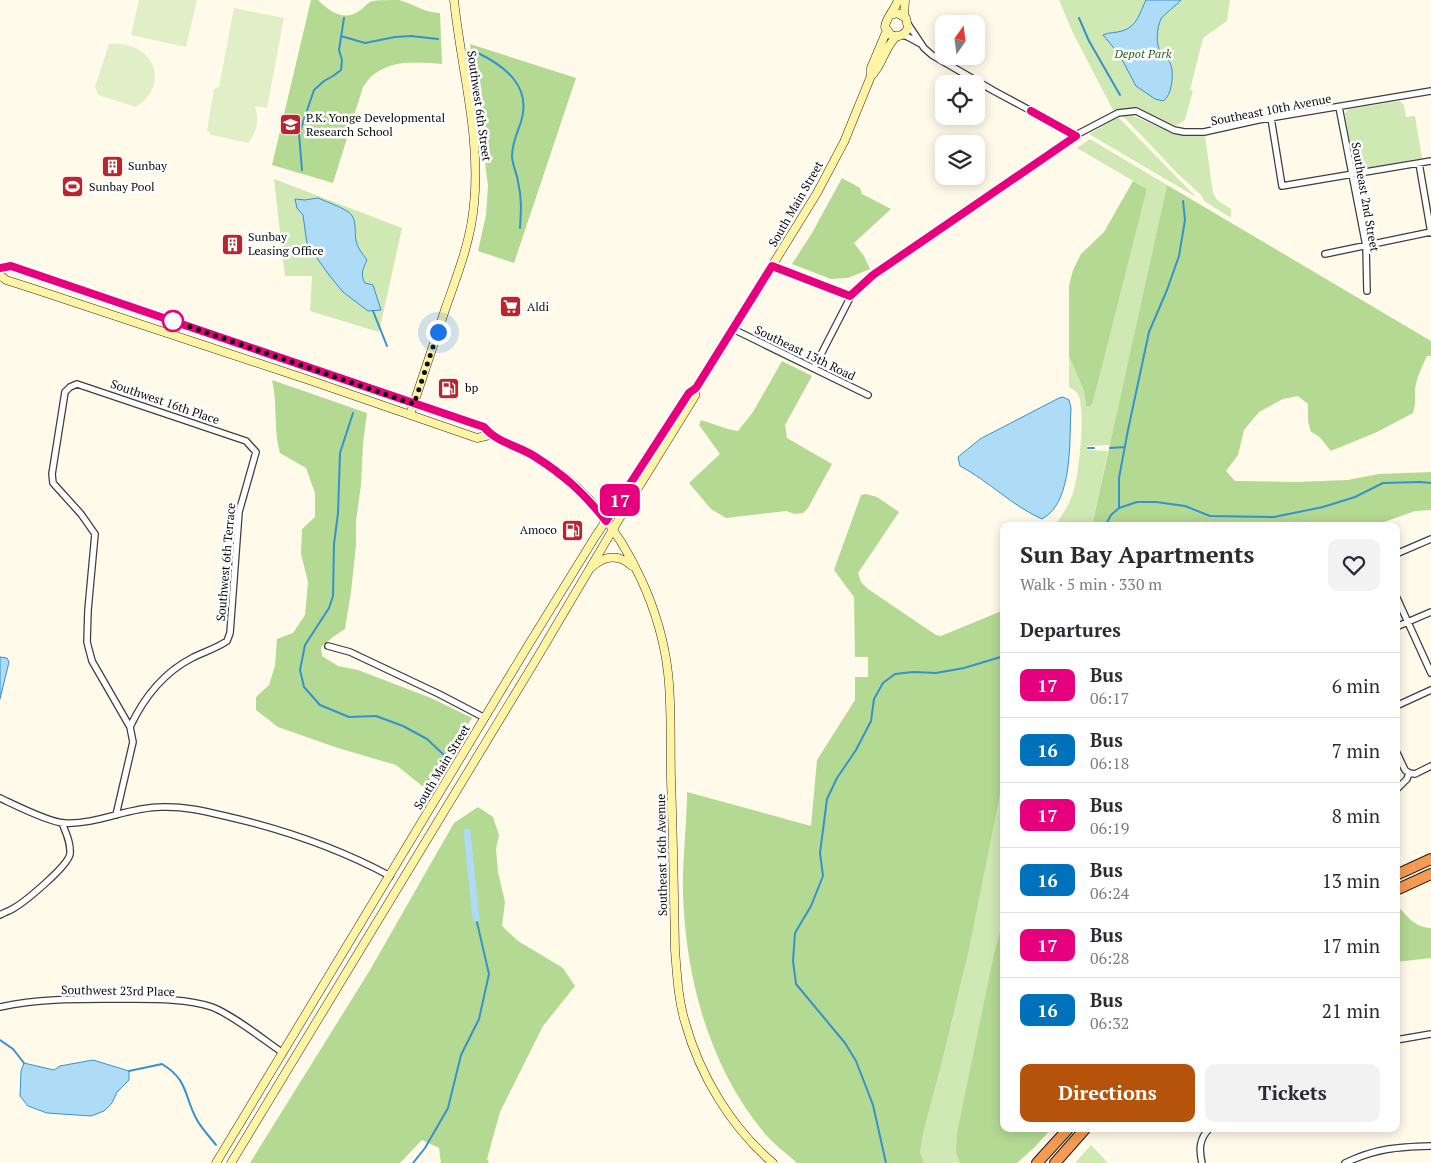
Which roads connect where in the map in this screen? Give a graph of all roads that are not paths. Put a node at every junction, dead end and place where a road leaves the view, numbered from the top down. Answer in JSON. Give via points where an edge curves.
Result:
{"nodes":[{"id":1,"x":454,"y":0,"type":"edge"},
{"id":2,"x":898,"y":0,"type":"edge"},
{"id":3,"x":905,"y":0,"type":"edge"},
{"id":4,"x":891,"y":15,"type":"junction"},
{"id":5,"x":904,"y":16,"type":"junction"},
{"id":6,"x":908,"y":24,"type":"junction"},
{"id":7,"x":886,"y":30,"type":"junction"},
{"id":8,"x":899,"y":36,"type":"junction"},
{"id":9,"x":923,"y":45,"type":"junction"},
{"id":10,"x":871,"y":76,"type":"junction"},
{"id":11,"x":1431,"y":91,"type":"edge"},
{"id":12,"x":1339,"y":107,"type":"junction"},
{"id":13,"x":1271,"y":118,"type":"junction"},
{"id":14,"x":1076,"y":136,"type":"junction"},
{"id":15,"x":1431,"y":161,"type":"edge"},
{"id":16,"x":1419,"y":163,"type":"junction"},
{"id":17,"x":1352,"y":175,"type":"junction"},
{"id":18,"x":1431,"y":232,"type":"edge"},
{"id":19,"x":1366,"y":246,"type":"junction"},
{"id":20,"x":1325,"y":254,"type":"dead end"},
{"id":21,"x":772,"y":266,"type":"junction"},
{"id":22,"x":0,"y":268,"type":"edge"},
{"id":23,"x":0,"y":275,"type":"edge"},
{"id":24,"x":1367,"y":291,"type":"dead end"},
{"id":25,"x":850,"y":296,"type":"junction"},
{"id":26,"x":733,"y":329,"type":"junction"},
{"id":27,"x":814,"y":368,"type":"junction"},
{"id":28,"x":696,"y":388,"type":"junction"},
{"id":29,"x":868,"y":394,"type":"dead end"},
{"id":30,"x":414,"y":404,"type":"junction"},
{"id":31,"x":410,"y":415,"type":"junction"},
{"id":32,"x":490,"y":435,"type":"junction"},
{"id":33,"x":251,"y":445,"type":"joint"},
{"id":34,"x":606,"y":521,"type":"junction"},
{"id":35,"x":612,"y":530,"type":"junction"},
{"id":36,"x":1431,"y":539,"type":"edge"},
{"id":37,"x":1400,"y":552,"type":"edge"},
{"id":38,"x":636,"y":569,"type":"junction"},
{"id":39,"x":588,"y":572,"type":"junction"},
{"id":40,"x":1400,"y":605,"type":"edge"},
{"id":41,"x":1431,"y":612,"type":"edge"},
{"id":42,"x":1408,"y":622,"type":"junction"},
{"id":43,"x":1400,"y":625,"type":"edge"},
{"id":44,"x":328,"y":646,"type":"dead end"},
{"id":45,"x":526,"y":649,"type":"junction"},
{"id":46,"x":537,"y":658,"type":"junction"},
{"id":47,"x":1431,"y":673,"type":"edge"},
{"id":48,"x":1431,"y":690,"type":"edge"},
{"id":49,"x":1400,"y":704,"type":"edge"},
{"id":50,"x":485,"y":718,"type":"junction"},
{"id":51,"x":496,"y":725,"type":"junction"},
{"id":52,"x":130,"y":727,"type":"junction"},
{"id":53,"x":1400,"y":759,"type":"edge"},
{"id":54,"x":1431,"y":766,"type":"edge"},
{"id":55,"x":1410,"y":774,"type":"junction"},
{"id":56,"x":1400,"y":786,"type":"edge"},
{"id":57,"x":0,"y":798,"type":"edge"},
{"id":58,"x":116,"y":815,"type":"junction"},
{"id":59,"x":62,"y":823,"type":"junction"},
{"id":60,"x":1431,"y":859,"type":"edge"},
{"id":61,"x":1400,"y":873,"type":"edge"},
{"id":62,"x":1431,"y":874,"type":"edge"},
{"id":63,"x":390,"y":876,"type":"junction"},
{"id":64,"x":400,"y":883,"type":"junction"},
{"id":65,"x":1400,"y":888,"type":"edge"},
{"id":66,"x":0,"y":915,"type":"edge"},
{"id":67,"x":0,"y":1007,"type":"edge"},
{"id":68,"x":1431,"y":1034,"type":"edge"},
{"id":69,"x":1400,"y":1039,"type":"edge"},
{"id":70,"x":283,"y":1053,"type":"junction"},
{"id":71,"x":293,"y":1061,"type":"junction"},
{"id":72,"x":1065,"y":1132,"type":"edge"},
{"id":73,"x":1083,"y":1132,"type":"edge"},
{"id":74,"x":1206,"y":1132,"type":"edge"},
{"id":75,"x":1431,"y":1146,"type":"edge"},
{"id":76,"x":216,"y":1163,"type":"edge"},
{"id":77,"x":231,"y":1163,"type":"edge"},
{"id":78,"x":773,"y":1163,"type":"edge"},
{"id":79,"x":1038,"y":1163,"type":"edge"},
{"id":80,"x":1055,"y":1163,"type":"edge"},
{"id":81,"x":1202,"y":1163,"type":"edge"},
{"id":82,"x":1345,"y":1163,"type":"edge"}],
"edges":[{"from":1,"to":30,"type":"main road","name":"Southwest 6th Street","via":[[473,131],[476,167],[474,204],[460,267]]},
{"from":2,"to":4,"type":"main road"},
{"from":3,"to":5,"type":"main road"},
{"from":4,"to":5,"type":"main road","via":[[898,13]]},
{"from":4,"to":7,"type":"main road","via":[[885,24]]},
{"from":5,"to":6,"type":"main road"},
{"from":6,"to":8,"type":"main road","via":[[907,31]]},
{"from":6,"to":9,"type":"street"},
{"from":7,"to":8,"type":"main road"},
{"from":7,"to":10,"type":"main road","name":"South Main Street"},
{"from":8,"to":9,"type":"street"},
{"from":8,"to":10,"type":"main road","name":"South Main Street","via":[[888,46]]},
{"from":9,"to":14,"type":"street","via":[[936,58]]},
{"from":10,"to":21,"type":"main road","name":"South Main Street","via":[[839,151]]},
{"from":11,"to":12,"type":"street","name":"Southeast 10th Avenue"},
{"from":12,"to":13,"type":"street","name":"Southeast 10th Avenue"},
{"from":12,"to":17,"type":"street","name":"Southeast 2nd Street"},
{"from":13,"to":14,"type":"street","name":"Southeast 10th Avenue","via":[[1213,131],[1189,132],[1167,128],[1136,111],[1118,113]]},
{"from":13,"to":17,"type":"street","via":[[1282,186]]},
{"from":14,"to":25,"type":"street","via":[[873,275]]},
{"from":15,"to":16,"type":"street"},
{"from":16,"to":17,"type":"street"},
{"from":16,"to":18,"type":"street"},
{"from":17,"to":19,"type":"street","name":"Southeast 2nd Street"},
{"from":18,"to":19,"type":"street"},
{"from":19,"to":20,"type":"street"},
{"from":19,"to":24,"type":"street","name":"Southeast 2nd Street"},
{"from":21,"to":25,"type":"street"},
{"from":21,"to":26,"type":"main road","name":"South Main Street"},
{"from":22,"to":30,"type":"main road","name":"Southeast 16th Avenue","via":[[11,266]]},
{"from":23,"to":31,"type":"main road","via":[[6,280]]},
{"from":25,"to":27,"type":"street"},
{"from":26,"to":27,"type":"street","name":"Southeast 13th Road"},
{"from":26,"to":28,"type":"main road","name":"South Main Street"},
{"from":27,"to":29,"type":"street","name":"Southeast 13th Road"},
{"from":28,"to":34,"type":"main road","name":"South Main Street","via":[[689,393]]},
{"from":28,"to":35,"type":"main road","name":"South Main Street","via":[[695,396]]},
{"from":30,"to":31,"type":"main road","name":"Southwest 6th Street"},
{"from":30,"to":32,"type":"main road","name":"Southeast 16th Avenue","via":[[484,427]]},
{"from":31,"to":32,"type":"main road","via":[[477,438]]},
{"from":32,"to":34,"type":"main road","name":"Southeast 16th Avenue","via":[[533,455],[564,476],[589,499]]},
{"from":33,"to":52,"type":"street","name":"Southwest 6th Terrace","via":[[256,452],[239,512],[227,641],[181,664],[163,678],[142,704]]},
{"from":33,"to":52,"type":"street","name":"Southwest 16th Place","via":[[77,384],[65,392],[53,482],[95,534],[87,642],[92,661]]},
{"from":34,"to":35,"type":"main road","name":"Southeast 16th Avenue"},
{"from":34,"to":45,"type":"main road","name":"South Main Street"},
{"from":35,"to":38,"type":"main road","name":"Southeast 16th Avenue"},
{"from":35,"to":39,"type":"main road","name":"South Main Street"},
{"from":36,"to":37,"type":"street"},
{"from":38,"to":39,"type":"main road","via":[[625,560],[614,557],[602,560]]},
{"from":38,"to":78,"type":"main road","name":"Southeast 16th Avenue","via":[[657,617],[668,673],[675,950],[685,1022],[714,1091],[734,1123]]},
{"from":39,"to":46,"type":"main road","name":"South Main Street"},
{"from":40,"to":42,"type":"street"},
{"from":41,"to":42,"type":"street"},
{"from":42,"to":43,"type":"street"},
{"from":42,"to":47,"type":"street"},
{"from":44,"to":50,"type":"street","via":[[350,652]]},
{"from":45,"to":46,"type":"main road"},
{"from":45,"to":50,"type":"main road","name":"South Main Street"},
{"from":46,"to":51,"type":"main road","name":"South Main Street"},
{"from":48,"to":49,"type":"street"},
{"from":50,"to":51,"type":"main road"},
{"from":50,"to":63,"type":"main road","name":"South Main Street"},
{"from":51,"to":64,"type":"main road","name":"South Main Street"},
{"from":52,"to":58,"type":"street","via":[[133,742]]},
{"from":53,"to":55,"type":"street"},
{"from":54,"to":55,"type":"street"},
{"from":55,"to":56,"type":"street"},
{"from":57,"to":59,"type":"street"},
{"from":58,"to":59,"type":"street"},
{"from":58,"to":63,"type":"street","via":[[162,806],[194,809],[292,834],[356,857]]},
{"from":59,"to":66,"type":"street","via":[[70,844],[70,856],[64,865],[14,908]]},
{"from":60,"to":61,"type":"highway"},
{"from":62,"to":65,"type":"highway"},
{"from":63,"to":64,"type":"main road"},
{"from":63,"to":70,"type":"main road","name":"South Main Street"},
{"from":64,"to":71,"type":"main road","name":"South Main Street"},
{"from":67,"to":70,"type":"street","name":"Southwest 23rd Place","via":[[23,1002],[75,999],[187,1002],[213,1008]]},
{"from":68,"to":69,"type":"street"},
{"from":70,"to":71,"type":"main road"},
{"from":70,"to":76,"type":"main road","name":"South Main Street"},
{"from":71,"to":77,"type":"main road","name":"South Main Street"},
{"from":72,"to":79,"type":"highway"},
{"from":73,"to":80,"type":"highway"},
{"from":74,"to":81,"type":"street","via":[[1199,1150]]},
{"from":75,"to":82,"type":"street","via":[[1387,1148]]}]}
